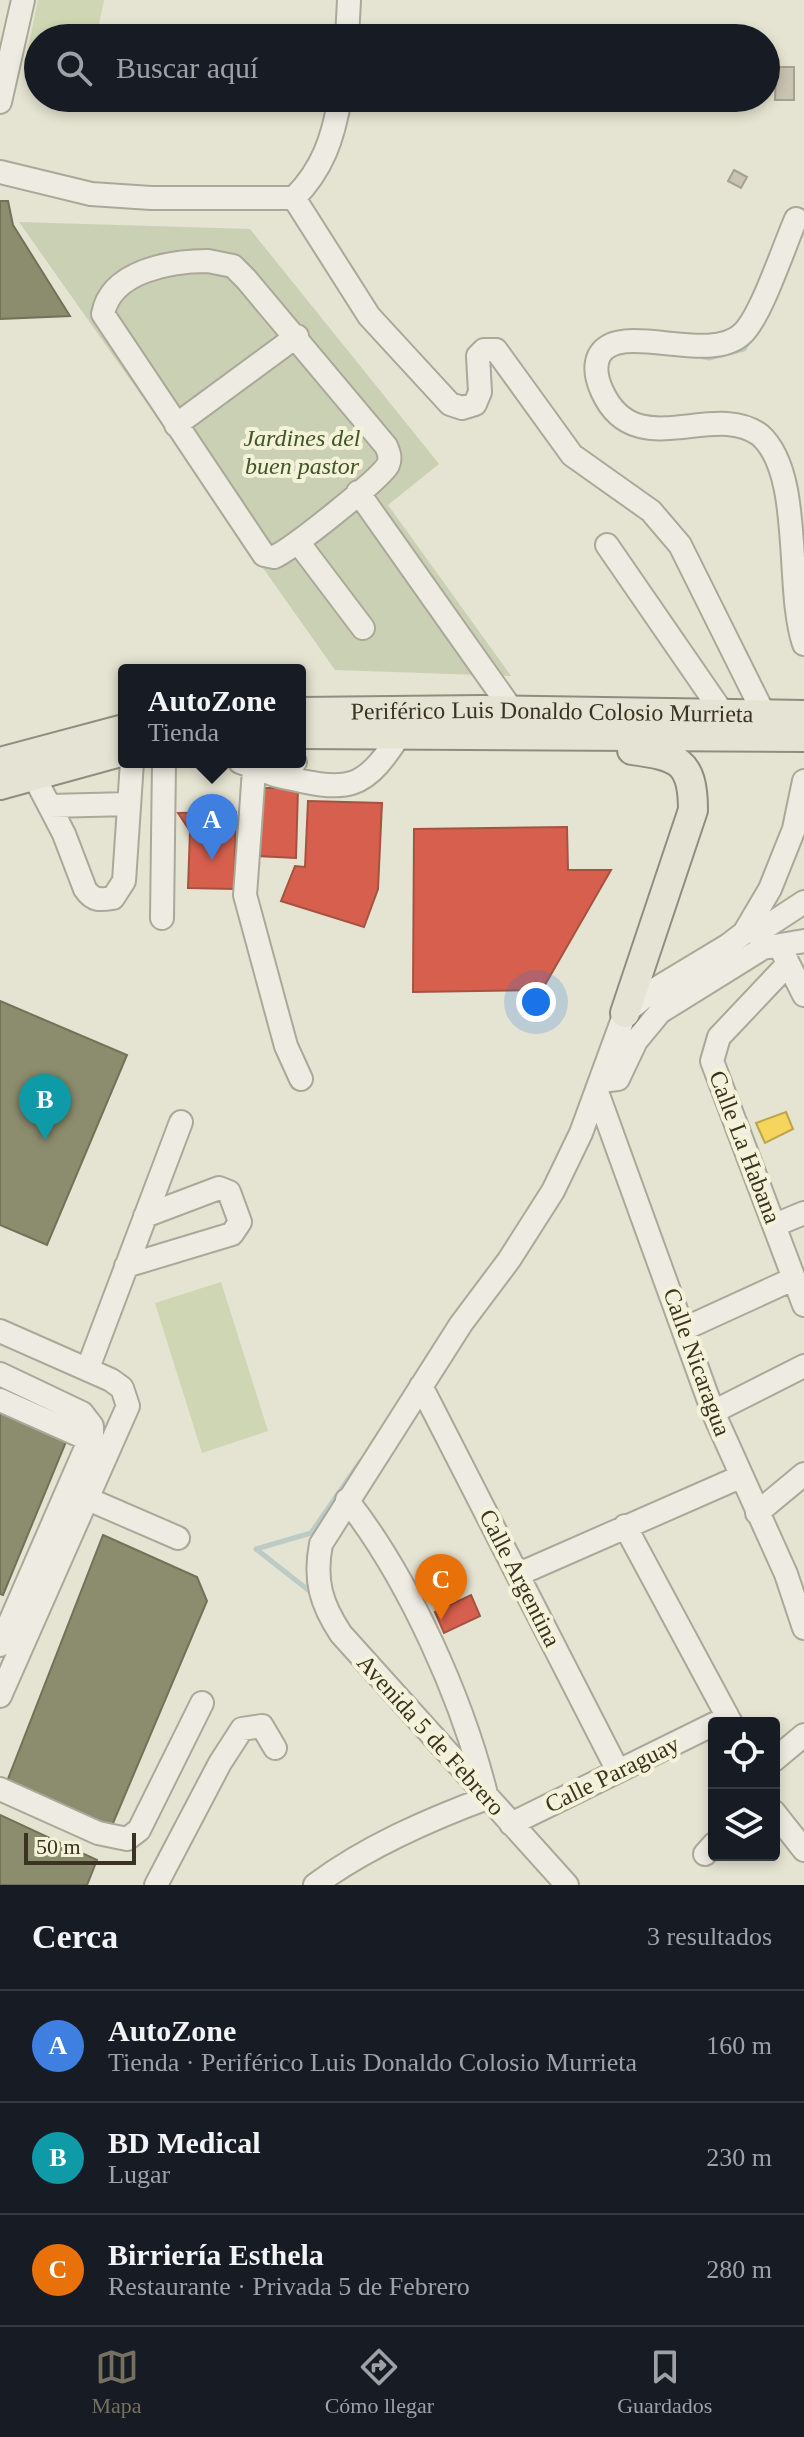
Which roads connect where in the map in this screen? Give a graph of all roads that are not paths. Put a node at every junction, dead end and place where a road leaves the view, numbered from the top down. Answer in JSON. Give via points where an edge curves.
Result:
{"nodes":[{"id":1,"x":23,"y":0,"type":"edge"},
{"id":2,"x":349,"y":0,"type":"edge"},
{"id":3,"x":348,"y":24,"type":"edge"},
{"id":4,"x":0,"y":102,"type":"edge"},
{"id":5,"x":337,"y":112,"type":"edge"},
{"id":6,"x":0,"y":172,"type":"edge"},
{"id":7,"x":294,"y":198,"type":"junction"},
{"id":8,"x":796,"y":219,"type":"dead end"},
{"id":9,"x":297,"y":336,"type":"junction"},
{"id":10,"x":176,"y":425,"type":"junction"},
{"id":11,"x":358,"y":492,"type":"junction"},
{"id":12,"x":298,"y":542,"type":"junction"},
{"id":13,"x":607,"y":545,"type":"dead end"},
{"id":14,"x":363,"y":628,"type":"dead end"},
{"id":15,"x":804,"y":644,"type":"edge"},
{"id":16,"x":306,"y":713,"type":"edge"},
{"id":17,"x":408,"y":722,"type":"junction"},
{"id":18,"x":506,"y":722,"type":"junction"},
{"id":19,"x":732,"y":725,"type":"junction"},
{"id":20,"x":789,"y":726,"type":"edge"},
{"id":21,"x":118,"y":731,"type":"edge"},
{"id":22,"x":306,"y":734,"type":"edge"},
{"id":23,"x":344,"y":734,"type":"junction"},
{"id":24,"x":118,"y":752,"type":"edge"},
{"id":25,"x":306,"y":755,"type":"edge"},
{"id":26,"x":19,"y":764,"type":"edge"},
{"id":27,"x":132,"y":768,"type":"edge"},
{"id":28,"x":164,"y":768,"type":"edge"},
{"id":29,"x":256,"y":769,"type":"edge"},
{"id":30,"x":804,"y":781,"type":"edge"},
{"id":31,"x":0,"y":785,"type":"edge"},
{"id":32,"x":129,"y":804,"type":"junction"},
{"id":33,"x":50,"y":806,"type":"junction"},
{"id":34,"x":804,"y":902,"type":"edge"},
{"id":35,"x":162,"y":918,"type":"dead end"},
{"id":36,"x":744,"y":933,"type":"junction"},
{"id":37,"x":804,"y":941,"type":"edge"},
{"id":38,"x":783,"y":954,"type":"junction"},
{"id":39,"x":804,"y":995,"type":"edge"},
{"id":40,"x":625,"y":1013,"type":"junction"},
{"id":41,"x":301,"y":1079,"type":"dead end"},
{"id":42,"x":598,"y":1086,"type":"junction"},
{"id":43,"x":181,"y":1122,"type":"dead end"},
{"id":44,"x":804,"y":1213,"type":"edge"},
{"id":45,"x":145,"y":1216,"type":"junction"},
{"id":46,"x":775,"y":1225,"type":"junction"},
{"id":47,"x":126,"y":1266,"type":"junction"},
{"id":48,"x":793,"y":1279,"type":"junction"},
{"id":49,"x":804,"y":1305,"type":"edge"},
{"id":50,"x":686,"y":1328,"type":"junction"},
{"id":51,"x":0,"y":1331,"type":"edge"},
{"id":52,"x":804,"y":1366,"type":"edge"},
{"id":53,"x":88,"y":1368,"type":"junction"},
{"id":54,"x":0,"y":1374,"type":"edge"},
{"id":55,"x":421,"y":1386,"type":"junction"},
{"id":56,"x":0,"y":1400,"type":"edge"},
{"id":57,"x":713,"y":1412,"type":"junction"},
{"id":58,"x":90,"y":1440,"type":"junction"},
{"id":59,"x":804,"y":1474,"type":"edge"},
{"id":60,"x":740,"y":1477,"type":"junction"},
{"id":61,"x":88,"y":1499,"type":"junction"},
{"id":62,"x":347,"y":1500,"type":"junction"},
{"id":63,"x":757,"y":1513,"type":"junction"},
{"id":64,"x":625,"y":1526,"type":"junction"},
{"id":65,"x":178,"y":1538,"type":"dead end"},
{"id":66,"x":519,"y":1574,"type":"junction"},
{"id":67,"x":804,"y":1620,"type":"edge"},
{"id":68,"x":804,"y":1628,"type":"edge"},
{"id":69,"x":0,"y":1645,"type":"edge"},
{"id":70,"x":0,"y":1696,"type":"edge"},
{"id":71,"x":202,"y":1703,"type":"dead end"},
{"id":72,"x":720,"y":1717,"type":"edge"},
{"id":73,"x":708,"y":1729,"type":"edge"},
{"id":74,"x":804,"y":1735,"type":"edge"},
{"id":75,"x":275,"y":1748,"type":"dead end"},
{"id":76,"x":780,"y":1755,"type":"edge"},
{"id":77,"x":618,"y":1771,"type":"junction"},
{"id":78,"x":0,"y":1789,"type":"edge"},
{"id":79,"x":487,"y":1798,"type":"junction"},
{"id":80,"x":780,"y":1820,"type":"edge"},
{"id":81,"x":511,"y":1824,"type":"junction"},
{"id":82,"x":804,"y":1850,"type":"edge"},
{"id":83,"x":156,"y":1885,"type":"edge"},
{"id":84,"x":315,"y":1885,"type":"edge"},
{"id":85,"x":567,"y":1885,"type":"edge"}],
"edges":[{"from":1,"to":4,"type":"street"},
{"from":2,"to":3,"type":"street"},
{"from":5,"to":7,"type":"street","via":[[331,144]]},
{"from":6,"to":7,"type":"street","via":[[91,194]]},
{"from":7,"to":20,"type":"street","via":[[369,316],[450,404],[475,404],[480,392],[478,356],[496,350],[572,455],[666,525]]},
{"from":8,"to":15,"type":"street","via":[[756,315],[731,343],[615,343],[600,354],[596,369],[604,395],[633,422],[679,430],[716,423],[742,425],[771,448],[784,470],[791,504]]},
{"from":9,"to":10,"type":"street"},
{"from":9,"to":10,"type":"street","via":[[233,266],[219,261],[180,263],[120,281],[106,298],[103,314]]},
{"from":9,"to":11,"type":"street","via":[[389,452],[387,467]]},
{"from":10,"to":12,"type":"street","via":[[264,555],[278,556]]},
{"from":11,"to":12,"type":"street"},
{"from":11,"to":18,"type":"street"},
{"from":12,"to":14,"type":"street"},
{"from":13,"to":19,"type":"street"},
{"from":16,"to":17,"type":"main road","name":"Periférico Luis Donaldo Colosio Murrieta"},
{"from":17,"to":18,"type":"main road","name":"Periférico Luis Donaldo Colosio Murrieta"},
{"from":17,"to":23,"type":"main road","name":"Periférico Luis Donaldo Colosio Murrieta"},
{"from":17,"to":29,"type":"street","via":[[354,785],[333,787]]},
{"from":18,"to":19,"type":"main road","name":"Periférico Luis Donaldo Colosio Murrieta"},
{"from":18,"to":40,"type":"main road","via":[[666,754],[692,781],[693,810]]},
{"from":19,"to":20,"type":"main road","name":"Periférico Luis Donaldo Colosio Murrieta"},
{"from":21,"to":26,"type":"main road"},
{"from":22,"to":23,"type":"main road","name":"Periférico Luis Donaldo Colosio Murrieta"},
{"from":23,"to":25,"type":"street"},
{"from":24,"to":26,"type":"main road"},
{"from":26,"to":31,"type":"main road"},
{"from":26,"to":33,"type":"street"},
{"from":27,"to":32,"type":"street"},
{"from":28,"to":35,"type":"street"},
{"from":29,"to":41,"type":"street","via":[[245,895],[286,1046]]},
{"from":30,"to":36,"type":"street","via":[[794,829],[770,889]]},
{"from":32,"to":33,"type":"street"},
{"from":32,"to":33,"type":"street","via":[[124,881],[113,898],[98,900],[85,889]]},
{"from":34,"to":36,"type":"street","via":[[769,925]]},
{"from":36,"to":40,"type":"street"},
{"from":37,"to":38,"type":"street"},
{"from":38,"to":39,"type":"street"},
{"from":38,"to":42,"type":"street","via":[[763,948],[660,1012],[636,1041],[618,1079]]},
{"from":38,"to":46,"type":"street","name":"Calle La Habana","via":[[719,1037],[712,1061]]},
{"from":40,"to":42,"type":"street"},
{"from":42,"to":50,"type":"street","name":"Calle Nicaragua"},
{"from":42,"to":55,"type":"street","via":[[553,1191]]},
{"from":43,"to":45,"type":"street"},
{"from":44,"to":46,"type":"street"},
{"from":45,"to":47,"type":"street"},
{"from":45,"to":47,"type":"street","via":[[219,1188],[229,1192],[240,1216],[232,1234]]},
{"from":46,"to":48,"type":"street","name":"Calle La Habana"},
{"from":47,"to":53,"type":"street"},
{"from":48,"to":49,"type":"street","name":"Calle La Habana"},
{"from":48,"to":50,"type":"street"},
{"from":50,"to":57,"type":"street","name":"Calle Nicaragua"},
{"from":51,"to":53,"type":"street"},
{"from":52,"to":57,"type":"street"},
{"from":53,"to":61,"type":"street","via":[[122,1388],[128,1406]]},
{"from":54,"to":58,"type":"street","via":[[82,1413],[92,1426]]},
{"from":55,"to":62,"type":"street"},
{"from":55,"to":66,"type":"street","name":"Calle Argentina"},
{"from":56,"to":58,"type":"street"},
{"from":57,"to":60,"type":"street","name":"Calle Nicaragua"},
{"from":58,"to":69,"type":"street"},
{"from":59,"to":63,"type":"street"},
{"from":60,"to":63,"type":"street","name":"Calle Nicaragua"},
{"from":60,"to":64,"type":"street"},
{"from":61,"to":65,"type":"street"},
{"from":61,"to":70,"type":"street"},
{"from":62,"to":79,"type":"street","via":[[394,1567],[472,1740]]},
{"from":62,"to":79,"type":"street","name":"Avenida 5 de Febrero","via":[[326,1531],[317,1571],[321,1597],[341,1634]]},
{"from":63,"to":67,"type":"street","name":"Calle Nicaragua"},
{"from":64,"to":66,"type":"street"},
{"from":64,"to":72,"type":"street"},
{"from":66,"to":77,"type":"street","name":"Calle Argentina"},
{"from":67,"to":68,"type":"street","name":"Calle Nicaragua"},
{"from":71,"to":78,"type":"street","via":[[139,1830],[127,1839],[98,1833]]},
{"from":73,"to":77,"type":"street","name":"Calle Paraguay"},
{"from":74,"to":76,"type":"street"},
{"from":75,"to":83,"type":"street","via":[[262,1726],[242,1729]]},
{"from":77,"to":81,"type":"street","name":"Calle Paraguay"},
{"from":79,"to":81,"type":"street","name":"Avenida 5 de Febrero"},
{"from":79,"to":84,"type":"street","via":[[405,1833]]},
{"from":80,"to":82,"type":"street"},
{"from":81,"to":85,"type":"street","name":"Avenida 5 de Febrero"}]}
